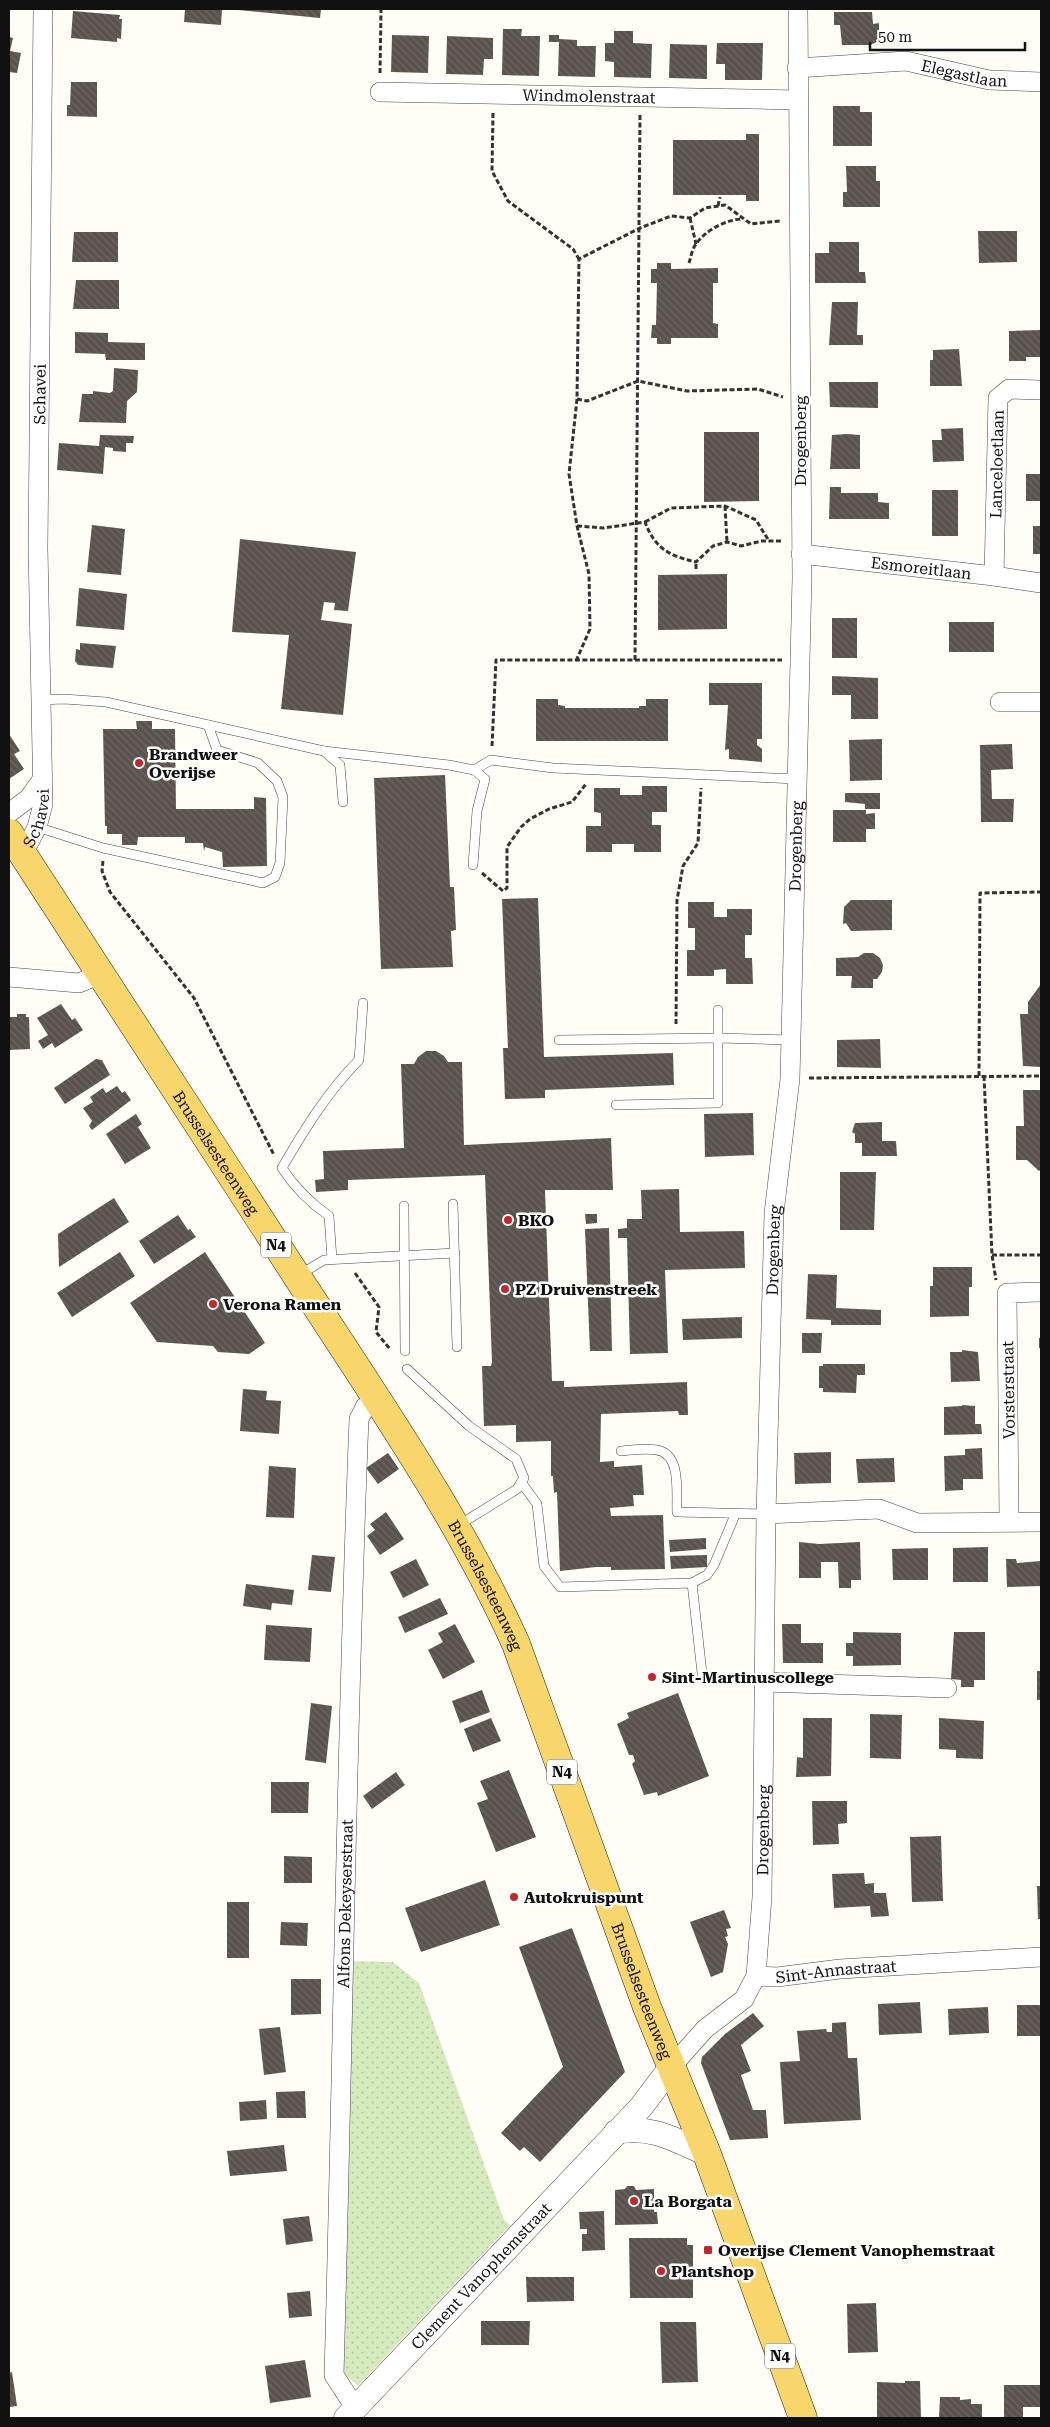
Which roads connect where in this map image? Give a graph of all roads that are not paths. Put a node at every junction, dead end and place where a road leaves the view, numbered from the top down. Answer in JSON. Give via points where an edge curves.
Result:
{"nodes":[{"id":1,"x":43,"y":9,"type":"edge"},
{"id":2,"x":798,"y":9,"type":"edge"},
{"id":3,"x":797,"y":68,"type":"junction"},
{"id":4,"x":1041,"y":82,"type":"edge"},
{"id":5,"x":380,"y":92,"type":"road end"},
{"id":6,"x":798,"y":100,"type":"junction"},
{"id":7,"x":1041,"y":390,"type":"edge"},
{"id":8,"x":801,"y":548,"type":"junction"},
{"id":9,"x":994,"y":576,"type":"junction"},
{"id":10,"x":1041,"y":583,"type":"edge"},
{"id":11,"x":40,"y":700,"type":"junction"},
{"id":12,"x":1000,"y":702,"type":"dead end"},
{"id":13,"x":1041,"y":702,"type":"edge"},
{"id":14,"x":208,"y":725,"type":"junction"},
{"id":15,"x":324,"y":751,"type":"junction"},
{"id":16,"x":474,"y":770,"type":"junction"},
{"id":17,"x":797,"y":779,"type":"junction"},
{"id":18,"x":41,"y":781,"type":"junction"},
{"id":19,"x":343,"y":802,"type":"dead end"},
{"id":20,"x":9,"y":813,"type":"edge"},
{"id":21,"x":38,"y":827,"type":"junction"},
{"id":22,"x":16,"y":843,"type":"edge"},
{"id":23,"x":473,"y":865,"type":"road end"},
{"id":24,"x":100,"y":974,"type":"junction"},
{"id":25,"x":9,"y":977,"type":"edge"},
{"id":26,"x":363,"y":1003,"type":"dead end"},
{"id":27,"x":718,"y":1010,"type":"dead end"},
{"id":28,"x":718,"y":1038,"type":"junction"},
{"id":29,"x":559,"y":1040,"type":"dead end"},
{"id":30,"x":791,"y":1040,"type":"junction"},
{"id":31,"x":616,"y":1105,"type":"dead end"},
{"id":32,"x":453,"y":1204,"type":"dead end"},
{"id":33,"x":404,"y":1206,"type":"dead end"},
{"id":34,"x":454,"y":1253,"type":"junction"},
{"id":35,"x":403,"y":1255,"type":"junction"},
{"id":36,"x":332,"y":1259,"type":"junction"},
{"id":37,"x":297,"y":1276,"type":"junction"},
{"id":38,"x":1041,"y":1292,"type":"edge"},
{"id":39,"x":458,"y":1347,"type":"dead end"},
{"id":40,"x":405,"y":1350,"type":"dead end"},
{"id":41,"x":407,"y":1369,"type":"road end"},
{"id":42,"x":375,"y":1398,"type":"junction"},
{"id":43,"x":621,"y":1451,"type":"dead end"},
{"id":44,"x":521,"y":1482,"type":"junction"},
{"id":45,"x":766,"y":1514,"type":"junction"},
{"id":46,"x":735,"y":1515,"type":"junction"},
{"id":47,"x":1009,"y":1521,"type":"junction"},
{"id":48,"x":1041,"y":1522,"type":"edge"},
{"id":49,"x":457,"y":1527,"type":"junction"},
{"id":50,"x":692,"y":1583,"type":"junction"},
{"id":51,"x":702,"y":1673,"type":"dead end"},
{"id":52,"x":764,"y":1682,"type":"junction"},
{"id":53,"x":947,"y":1688,"type":"dead end"},
{"id":54,"x":1041,"y":1957,"type":"edge"},
{"id":55,"x":756,"y":1976,"type":"junction"},
{"id":56,"x":672,"y":2066,"type":"junction"},
{"id":57,"x":616,"y":2132,"type":"junction"},
{"id":58,"x":707,"y":2154,"type":"junction"},
{"id":59,"x":351,"y":2414,"type":"edge"},
{"id":60,"x":803,"y":2418,"type":"edge"}],
"edges":[{"from":1,"to":11,"type":"street","name":"Schavei","via":[[38,538]]},
{"from":2,"to":3,"type":"street","name":"Drogenberg"},
{"from":3,"to":4,"type":"street","name":"Elegastlaan","via":[[906,61],[989,80]]},
{"from":3,"to":6,"type":"street","name":"Drogenberg"},
{"from":5,"to":6,"type":"street","name":"Windmolenstraat"},
{"from":6,"to":8,"type":"street","name":"Drogenberg"},
{"from":7,"to":9,"type":"street","name":"Lanceloetlaan","via":[[1010,389],[998,398]]},
{"from":8,"to":9,"type":"street","name":"Esmoreitlaan"},
{"from":8,"to":17,"type":"street","name":"Drogenberg"},
{"from":9,"to":10,"type":"street","name":"Esmoreitlaan"},
{"from":11,"to":14,"type":"lane","via":[[106,702]]},
{"from":11,"to":18,"type":"street","name":"Schavei"},
{"from":12,"to":13,"type":"street"},
{"from":14,"to":15,"type":"lane"},
{"from":14,"to":21,"type":"lane","via":[[217,750],[258,764],[277,781],[283,797],[280,863],[275,877],[264,882],[103,848]]},
{"from":15,"to":16,"type":"lane"},
{"from":15,"to":19,"type":"lane","via":[[340,765]]},
{"from":16,"to":17,"type":"lane","via":[[491,760],[591,770]]},
{"from":16,"to":23,"type":"lane","via":[[485,779],[477,811]]},
{"from":17,"to":30,"type":"street","name":"Drogenberg"},
{"from":18,"to":20,"type":"street","name":"Schavei","via":[[29,798]]},
{"from":18,"to":21,"type":"street","name":"Schavei","via":[[43,804]]},
{"from":21,"to":22,"type":"street","name":"Schavei"},
{"from":22,"to":24,"type":"main road","name":"Brusselsesteenweg","number":"N4"},
{"from":24,"to":25,"type":"street","via":[[79,983]]},
{"from":24,"to":37,"type":"main road","name":"Brusselsesteenweg","number":"N4"},
{"from":26,"to":36,"type":"lane","via":[[359,1060],[304,1130],[282,1168],[294,1187],[329,1216]]},
{"from":27,"to":28,"type":"lane"},
{"from":28,"to":29,"type":"lane"},
{"from":28,"to":30,"type":"lane"},
{"from":28,"to":31,"type":"lane","via":[[718,1103]]},
{"from":30,"to":45,"type":"street","name":"Drogenberg","via":[[790,1079],[774,1213]]},
{"from":32,"to":34,"type":"lane"},
{"from":33,"to":35,"type":"lane"},
{"from":34,"to":35,"type":"lane"},
{"from":34,"to":39,"type":"lane"},
{"from":35,"to":36,"type":"lane"},
{"from":35,"to":40,"type":"lane"},
{"from":36,"to":37,"type":"lane","via":[[324,1260]]},
{"from":37,"to":42,"type":"main road","name":"Brusselsesteenweg","number":"N4"},
{"from":38,"to":47,"type":"street","name":"Vorsterstraat","via":[[1007,1293]]},
{"from":41,"to":44,"type":"lane","via":[[469,1426],[516,1459],[524,1478]]},
{"from":42,"to":49,"type":"main road","name":"Brusselsesteenweg","number":"N4"},
{"from":42,"to":59,"type":"street","name":"Alfons Dekeyserstraat","via":[[359,1419],[349,1669],[334,2375]]},
{"from":43,"to":46,"type":"lane","via":[[659,1450],[671,1459],[676,1470],[677,1512]]},
{"from":44,"to":49,"type":"lane","via":[[517,1489]]},
{"from":44,"to":50,"type":"lane","via":[[537,1504],[544,1566],[560,1586]]},
{"from":45,"to":46,"type":"lane"},
{"from":45,"to":47,"type":"street","via":[[879,1509],[917,1523]]},
{"from":45,"to":52,"type":"street","name":"Drogenberg"},
{"from":46,"to":50,"type":"lane","via":[[714,1565],[707,1575]]},
{"from":47,"to":48,"type":"street"},
{"from":49,"to":56,"type":"main road","name":"Brusselsesteenweg","number":"N4","via":[[516,1644]]},
{"from":50,"to":51,"type":"lane"},
{"from":52,"to":53,"type":"street"},
{"from":52,"to":55,"type":"street","name":"Drogenberg","via":[[762,1897]]},
{"from":54,"to":55,"type":"street","name":"Sint-Annastraat"},
{"from":55,"to":56,"type":"street","name":"Sint-Annastraat","via":[[744,1999],[705,2028]]},
{"from":56,"to":57,"type":"street","name":"Clement Vanophemstraat","via":[[641,2107]]},
{"from":56,"to":58,"type":"main road","name":"Brusselsesteenweg","number":"N4"},
{"from":57,"to":58,"type":"street","via":[[634,2128],[649,2131]]},
{"from":57,"to":59,"type":"street","name":"Clement Vanophemstraat"},
{"from":58,"to":60,"type":"main road","name":"Brusselsesteenweg","number":"N4"}]}
